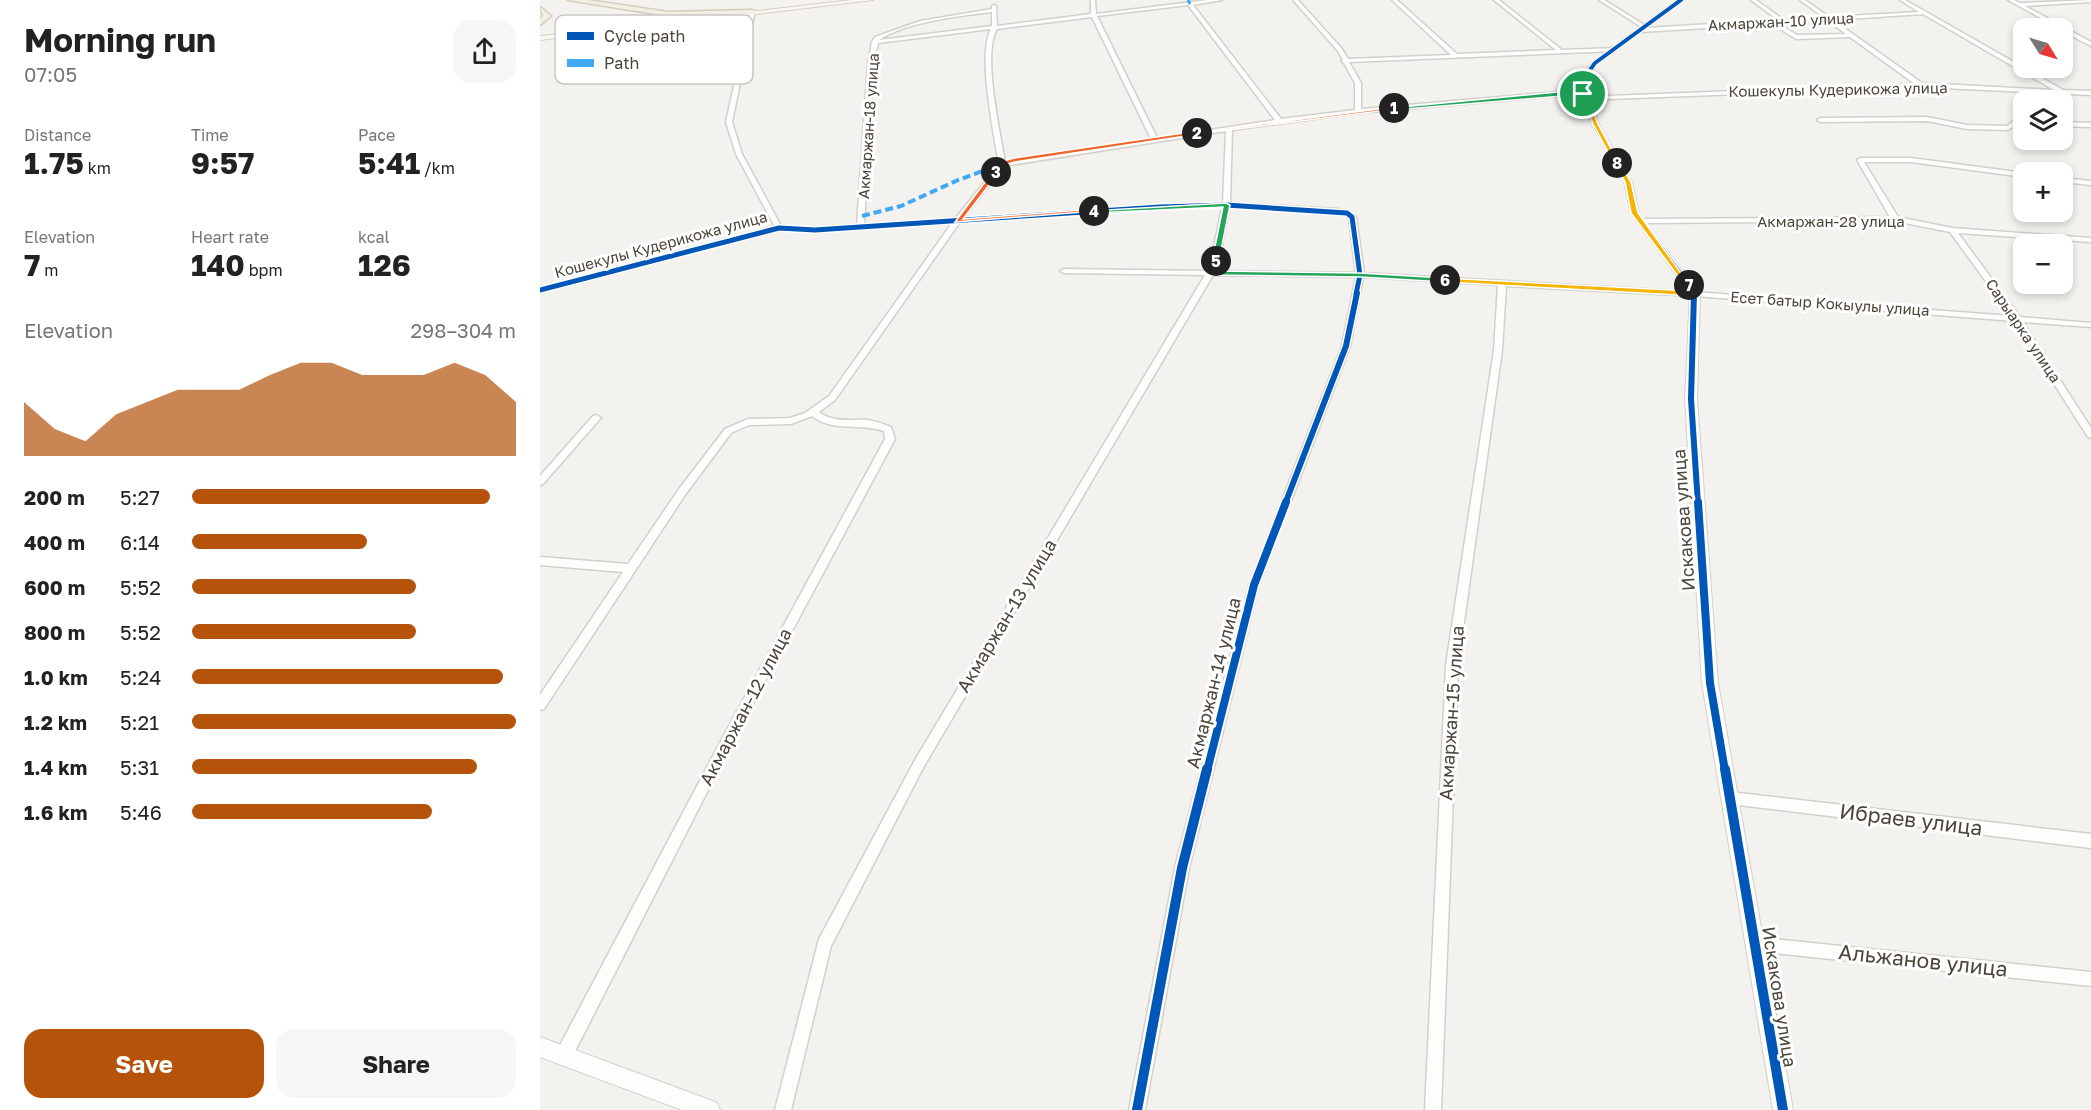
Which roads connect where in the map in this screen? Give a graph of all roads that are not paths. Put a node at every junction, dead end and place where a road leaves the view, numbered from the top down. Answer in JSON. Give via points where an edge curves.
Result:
{"nodes":[{"id":1,"x":572,"y":0,"type":"edge"},
{"id":2,"x":859,"y":0,"type":"edge"},
{"id":3,"x":870,"y":0,"type":"edge"},
{"id":4,"x":1093,"y":0,"type":"edge"},
{"id":5,"x":1220,"y":0,"type":"edge"},
{"id":6,"x":1295,"y":0,"type":"edge"},
{"id":7,"x":1394,"y":0,"type":"edge"},
{"id":8,"x":1496,"y":0,"type":"edge"},
{"id":9,"x":1601,"y":0,"type":"edge"},
{"id":10,"x":1681,"y":0,"type":"edge"},
{"id":11,"x":1754,"y":0,"type":"edge"},
{"id":12,"x":1802,"y":0,"type":"edge"},
{"id":13,"x":1902,"y":0,"type":"edge"},
{"id":14,"x":2010,"y":0,"type":"edge"},
{"id":15,"x":2091,"y":1,"type":"edge"},
{"id":16,"x":1190,"y":4,"type":"junction"},
{"id":17,"x":2019,"y":5,"type":"junction"},
{"id":18,"x":540,"y":9,"type":"edge"},
{"id":19,"x":752,"y":12,"type":"junction"},
{"id":20,"x":1922,"y":13,"type":"junction"},
{"id":21,"x":727,"y":15,"type":"edge"},
{"id":22,"x":751,"y":15,"type":"edge"},
{"id":23,"x":1095,"y":16,"type":"junction"},
{"id":24,"x":1832,"y":20,"type":"junction"},
{"id":25,"x":540,"y":23,"type":"edge"},
{"id":26,"x":1774,"y":23,"type":"junction"},
{"id":27,"x":1785,"y":23,"type":"junction"},
{"id":28,"x":995,"y":27,"type":"junction"},
{"id":29,"x":1642,"y":29,"type":"junction"},
{"id":30,"x":555,"y":35,"type":"edge"},
{"id":31,"x":1852,"y":35,"type":"junction"},
{"id":32,"x":540,"y":37,"type":"edge"},
{"id":33,"x":875,"y":42,"type":"junction"},
{"id":34,"x":2091,"y":44,"type":"edge"},
{"id":35,"x":1615,"y":49,"type":"junction"},
{"id":36,"x":1558,"y":50,"type":"junction"},
{"id":37,"x":1455,"y":55,"type":"junction"},
{"id":38,"x":1344,"y":61,"type":"junction"},
{"id":39,"x":737,"y":84,"type":"edge"},
{"id":40,"x":1922,"y":85,"type":"junction"},
{"id":41,"x":2013,"y":90,"type":"edge"},
{"id":42,"x":2060,"y":90,"type":"edge"},
{"id":43,"x":2073,"y":93,"type":"edge"},
{"id":44,"x":2091,"y":93,"type":"edge"},
{"id":45,"x":1584,"y":96,"type":"junction"},
{"id":46,"x":1358,"y":111,"type":"junction"},
{"id":47,"x":1820,"y":120,"type":"dead end"},
{"id":48,"x":1279,"y":121,"type":"junction"},
{"id":49,"x":2013,"y":124,"type":"edge"},
{"id":50,"x":2073,"y":124,"type":"edge"},
{"id":51,"x":2091,"y":124,"type":"edge"},
{"id":52,"x":1229,"y":128,"type":"junction"},
{"id":53,"x":1154,"y":139,"type":"junction"},
{"id":54,"x":1002,"y":164,"type":"junction"},
{"id":55,"x":2013,"y":174,"type":"edge"},
{"id":56,"x":2073,"y":181,"type":"edge"},
{"id":57,"x":2091,"y":183,"type":"edge"},
{"id":58,"x":1226,"y":205,"type":"junction"},
{"id":59,"x":1895,"y":219,"type":"junction"},
{"id":60,"x":957,"y":221,"type":"junction"},
{"id":61,"x":1641,"y":222,"type":"junction"},
{"id":62,"x":861,"y":227,"type":"junction"},
{"id":63,"x":779,"y":228,"type":"junction"},
{"id":64,"x":1952,"y":230,"type":"junction"},
{"id":65,"x":2091,"y":240,"type":"edge"},
{"id":66,"x":1064,"y":271,"type":"dead end"},
{"id":67,"x":1211,"y":273,"type":"junction"},
{"id":68,"x":1360,"y":275,"type":"junction"},
{"id":69,"x":1502,"y":283,"type":"junction"},
{"id":70,"x":540,"y":290,"type":"edge"},
{"id":71,"x":1695,"y":294,"type":"junction"},
{"id":72,"x":2017,"y":319,"type":"junction"},
{"id":73,"x":2091,"y":325,"type":"edge"},
{"id":74,"x":813,"y":412,"type":"junction"},
{"id":75,"x":596,"y":418,"type":"dead end"},
{"id":76,"x":2091,"y":435,"type":"edge"},
{"id":77,"x":540,"y":482,"type":"edge"},
{"id":78,"x":540,"y":561,"type":"edge"},
{"id":79,"x":631,"y":568,"type":"junction"},
{"id":80,"x":540,"y":705,"type":"edge"},
{"id":81,"x":1730,"y":798,"type":"junction"},
{"id":82,"x":2091,"y":842,"type":"edge"},
{"id":83,"x":1755,"y":944,"type":"junction"},
{"id":84,"x":2091,"y":979,"type":"edge"},
{"id":85,"x":540,"y":1047,"type":"edge"},
{"id":86,"x":564,"y":1055,"type":"junction"},
{"id":87,"x":710,"y":1110,"type":"edge"},
{"id":88,"x":783,"y":1110,"type":"edge"},
{"id":89,"x":1137,"y":1110,"type":"edge"},
{"id":90,"x":1433,"y":1110,"type":"edge"},
{"id":91,"x":1782,"y":1110,"type":"edge"}],
"edges":[{"from":1,"to":19,"type":"main road","via":[[668,14]]},
{"from":2,"to":19,"type":"main road"},
{"from":3,"to":19,"type":"main road"},
{"from":4,"to":23,"type":"street"},
{"from":5,"to":16,"type":"street"},
{"from":6,"to":38,"type":"street","via":[[1330,38]]},
{"from":7,"to":37,"type":"street"},
{"from":8,"to":36,"type":"street"},
{"from":9,"to":29,"type":"street"},
{"from":10,"to":29,"type":"street"},
{"from":11,"to":27,"type":"street"},
{"from":12,"to":24,"type":"street"},
{"from":13,"to":20,"type":"street"},
{"from":14,"to":17,"type":"street"},
{"from":15,"to":17,"type":"street"},
{"from":16,"to":23,"type":"street"},
{"from":16,"to":48,"type":"street"},
{"from":17,"to":34,"type":"street"},
{"from":18,"to":25,"type":"main road","via":[[547,16]]},
{"from":19,"to":21,"type":"main road"},
{"from":19,"to":22,"type":"street"},
{"from":20,"to":24,"type":"street","name":"Акмаржан-10 улица"},
{"from":20,"to":42,"type":"street"},
{"from":23,"to":28,"type":"street"},
{"from":23,"to":53,"type":"street"},
{"from":24,"to":27,"type":"street","name":"Акмаржан-10 улица"},
{"from":24,"to":31,"type":"street"},
{"from":26,"to":27,"type":"street","name":"Акмаржан-10 улица"},
{"from":26,"to":29,"type":"street","name":"Акмаржан-10 улица"},
{"from":26,"to":31,"type":"street","via":[[1796,37]]},
{"from":28,"to":33,"type":"street"},
{"from":28,"to":33,"type":"street","name":"Акмаржан-18 улица","via":[[994,8],[900,28]]},
{"from":28,"to":54,"type":"street","via":[[987,62]]},
{"from":29,"to":35,"type":"street"},
{"from":30,"to":32,"type":"main road"},
{"from":31,"to":40,"type":"street"},
{"from":33,"to":62,"type":"street","name":"Акмаржан-18 улица"},
{"from":35,"to":36,"type":"street"},
{"from":35,"to":45,"type":"street","via":[[1587,72]]},
{"from":36,"to":37,"type":"street"},
{"from":37,"to":38,"type":"street"},
{"from":38,"to":46,"type":"street","via":[[1358,83]]},
{"from":39,"to":63,"type":"street","via":[[729,122],[739,154]]},
{"from":40,"to":41,"type":"street","name":"Кошекулы Кудерикожа улица"},
{"from":40,"to":45,"type":"street","name":"Кошекулы Кудерикожа улица"},
{"from":43,"to":44,"type":"street","name":"Кошекулы Кудерикожа улица"},
{"from":45,"to":46,"type":"street","name":"Кошекулы Кудерикожа улица","via":[[1557,94]]},
{"from":45,"to":61,"type":"street","via":[[1628,182]]},
{"from":46,"to":48,"type":"street","name":"Кошекулы Кудерикожа улица"},
{"from":47,"to":49,"type":"street","via":[[1928,119],[1967,128],[2008,128]]},
{"from":48,"to":52,"type":"street","name":"Кошекулы Кудерикожа улица"},
{"from":50,"to":51,"type":"street"},
{"from":52,"to":53,"type":"street","name":"Кошекулы Кудерикожа улица"},
{"from":52,"to":58,"type":"street","name":"Акмаржан-13 улица"},
{"from":53,"to":54,"type":"street","name":"Кошекулы Кудерикожа улица"},
{"from":54,"to":60,"type":"street"},
{"from":55,"to":59,"type":"street","via":[[1911,160],[1860,160]]},
{"from":56,"to":57,"type":"street"},
{"from":58,"to":60,"type":"street","name":"Кошекулы Кудерикожа улица"},
{"from":58,"to":67,"type":"street","name":"Акмаржан-13 улица"},
{"from":58,"to":68,"type":"street","name":"Акмаржан-14 улица","via":[[1347,213],[1352,217],[1356,236]]},
{"from":59,"to":61,"type":"street","name":"Акмаржан-28 улица"},
{"from":59,"to":64,"type":"street","name":"Акмаржан-28 улица"},
{"from":60,"to":62,"type":"street","name":"Кошекулы Кудерикожа улица"},
{"from":60,"to":74,"type":"street","via":[[832,398]]},
{"from":61,"to":71,"type":"street"},
{"from":62,"to":63,"type":"street","name":"Кошекулы Кудерикожа улица"},
{"from":63,"to":70,"type":"street","name":"Кошекулы Кудерикожа улица"},
{"from":64,"to":65,"type":"street","name":"Акмаржан-28 улица"},
{"from":64,"to":72,"type":"street","name":"Сарыарка улица"},
{"from":66,"to":67,"type":"street","name":"Есет батыр Кокыулы улица"},
{"from":67,"to":68,"type":"street","name":"Есет батыр Кокыулы улица"},
{"from":67,"to":88,"type":"street","name":"Акмаржан-13 улица","via":[[919,764],[824,944]]},
{"from":68,"to":69,"type":"street","name":"Есет батыр Кокыулы улица"},
{"from":68,"to":89,"type":"street","name":"Акмаржан-14 улица","via":[[1346,346],[1254,585],[1182,868]]},
{"from":69,"to":71,"type":"street","name":"Есет батыр Кокыулы улица"},
{"from":69,"to":90,"type":"street","name":"Акмаржан-15 улица","via":[[1498,350],[1452,665]]},
{"from":71,"to":72,"type":"street","name":"Есет батыр Кокыулы улица"},
{"from":71,"to":81,"type":"street","name":"Искакова улица","via":[[1691,399],[1709,671]]},
{"from":72,"to":73,"type":"street","name":"Есет батыр Кокыулы улица"},
{"from":72,"to":76,"type":"street","name":"Сарыарка улица"},
{"from":74,"to":79,"type":"street","via":[[791,421],[748,422],[728,431]]},
{"from":74,"to":86,"type":"street","name":"Акмаржан-12 улица","via":[[829,423],[873,424],[888,429],[890,439]]},
{"from":75,"to":77,"type":"street"},
{"from":78,"to":79,"type":"street"},
{"from":79,"to":80,"type":"street"},
{"from":81,"to":82,"type":"street","name":"Ибраев улица"},
{"from":81,"to":83,"type":"street","name":"Искакова улица"},
{"from":83,"to":84,"type":"street","name":"Альжанов улица"},
{"from":83,"to":91,"type":"street","name":"Искакова улица"},
{"from":85,"to":86,"type":"street"},
{"from":86,"to":87,"type":"street"}]}
